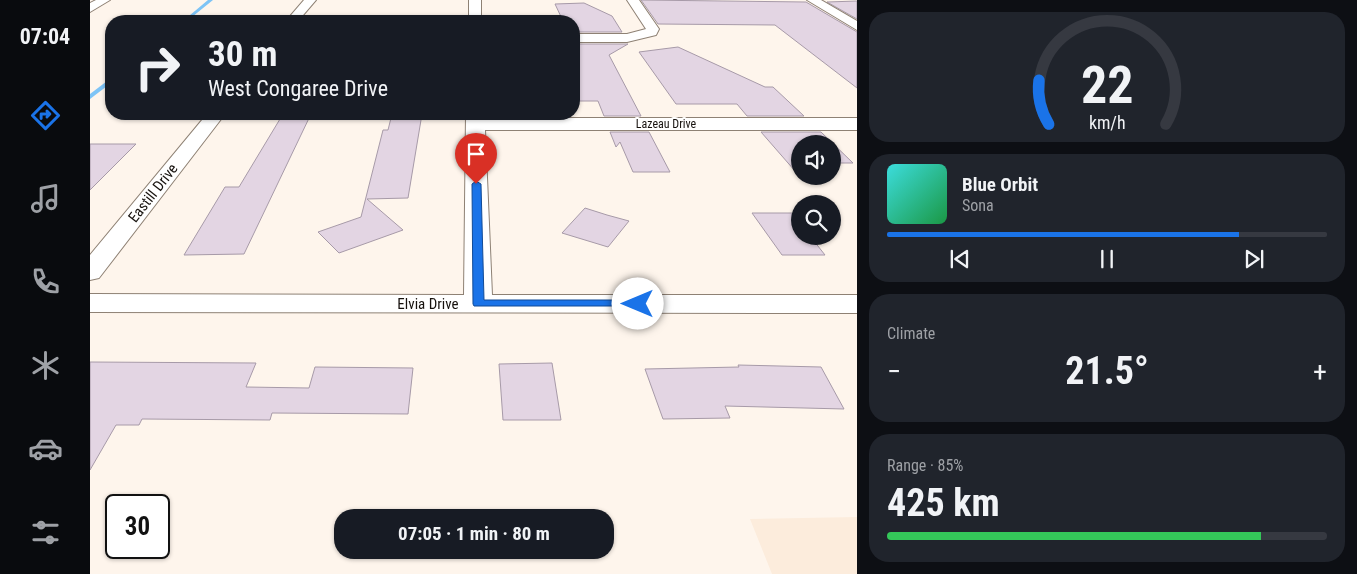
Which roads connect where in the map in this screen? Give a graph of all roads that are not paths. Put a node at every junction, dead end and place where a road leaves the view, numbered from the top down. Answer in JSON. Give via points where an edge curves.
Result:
{"nodes":[{"id":1,"x":104,"y":0,"type":"edge"},
{"id":2,"x":310,"y":0,"type":"edge"},
{"id":3,"x":475,"y":0,"type":"edge"},
{"id":4,"x":633,"y":0,"type":"edge"},
{"id":5,"x":813,"y":0,"type":"edge"},
{"id":6,"x":90,"y":8,"type":"edge"},
{"id":7,"x":297,"y":15,"type":"edge"},
{"id":8,"x":475,"y":15,"type":"edge"},
{"id":9,"x":857,"y":26,"type":"edge"},
{"id":10,"x":580,"y":38,"type":"edge"},
{"id":11,"x":211,"y":120,"type":"edge"},
{"id":12,"x":475,"y":120,"type":"edge"},
{"id":13,"x":551,"y":120,"type":"edge"},
{"id":14,"x":857,"y":124,"type":"edge"},
{"id":15,"x":90,"y":272,"type":"edge"},
{"id":16,"x":90,"y":303,"type":"edge"},
{"id":17,"x":478,"y":304,"type":"junction"},
{"id":18,"x":857,"y":304,"type":"edge"}],
"edges":[{"from":1,"to":6,"type":"street"},
{"from":2,"to":7,"type":"street"},
{"from":3,"to":8,"type":"street"},
{"from":4,"to":10,"type":"street","via":[[653,28],[651,32],[641,36]]},
{"from":5,"to":9,"type":"street"},
{"from":11,"to":15,"type":"street","name":"Eastill Drive"},
{"from":12,"to":17,"type":"street"},
{"from":13,"to":14,"type":"street","name":"Lazeau Drive"},
{"from":16,"to":17,"type":"street","name":"Elvia Drive"},
{"from":17,"to":18,"type":"street","name":"Elvia Drive"}]}
